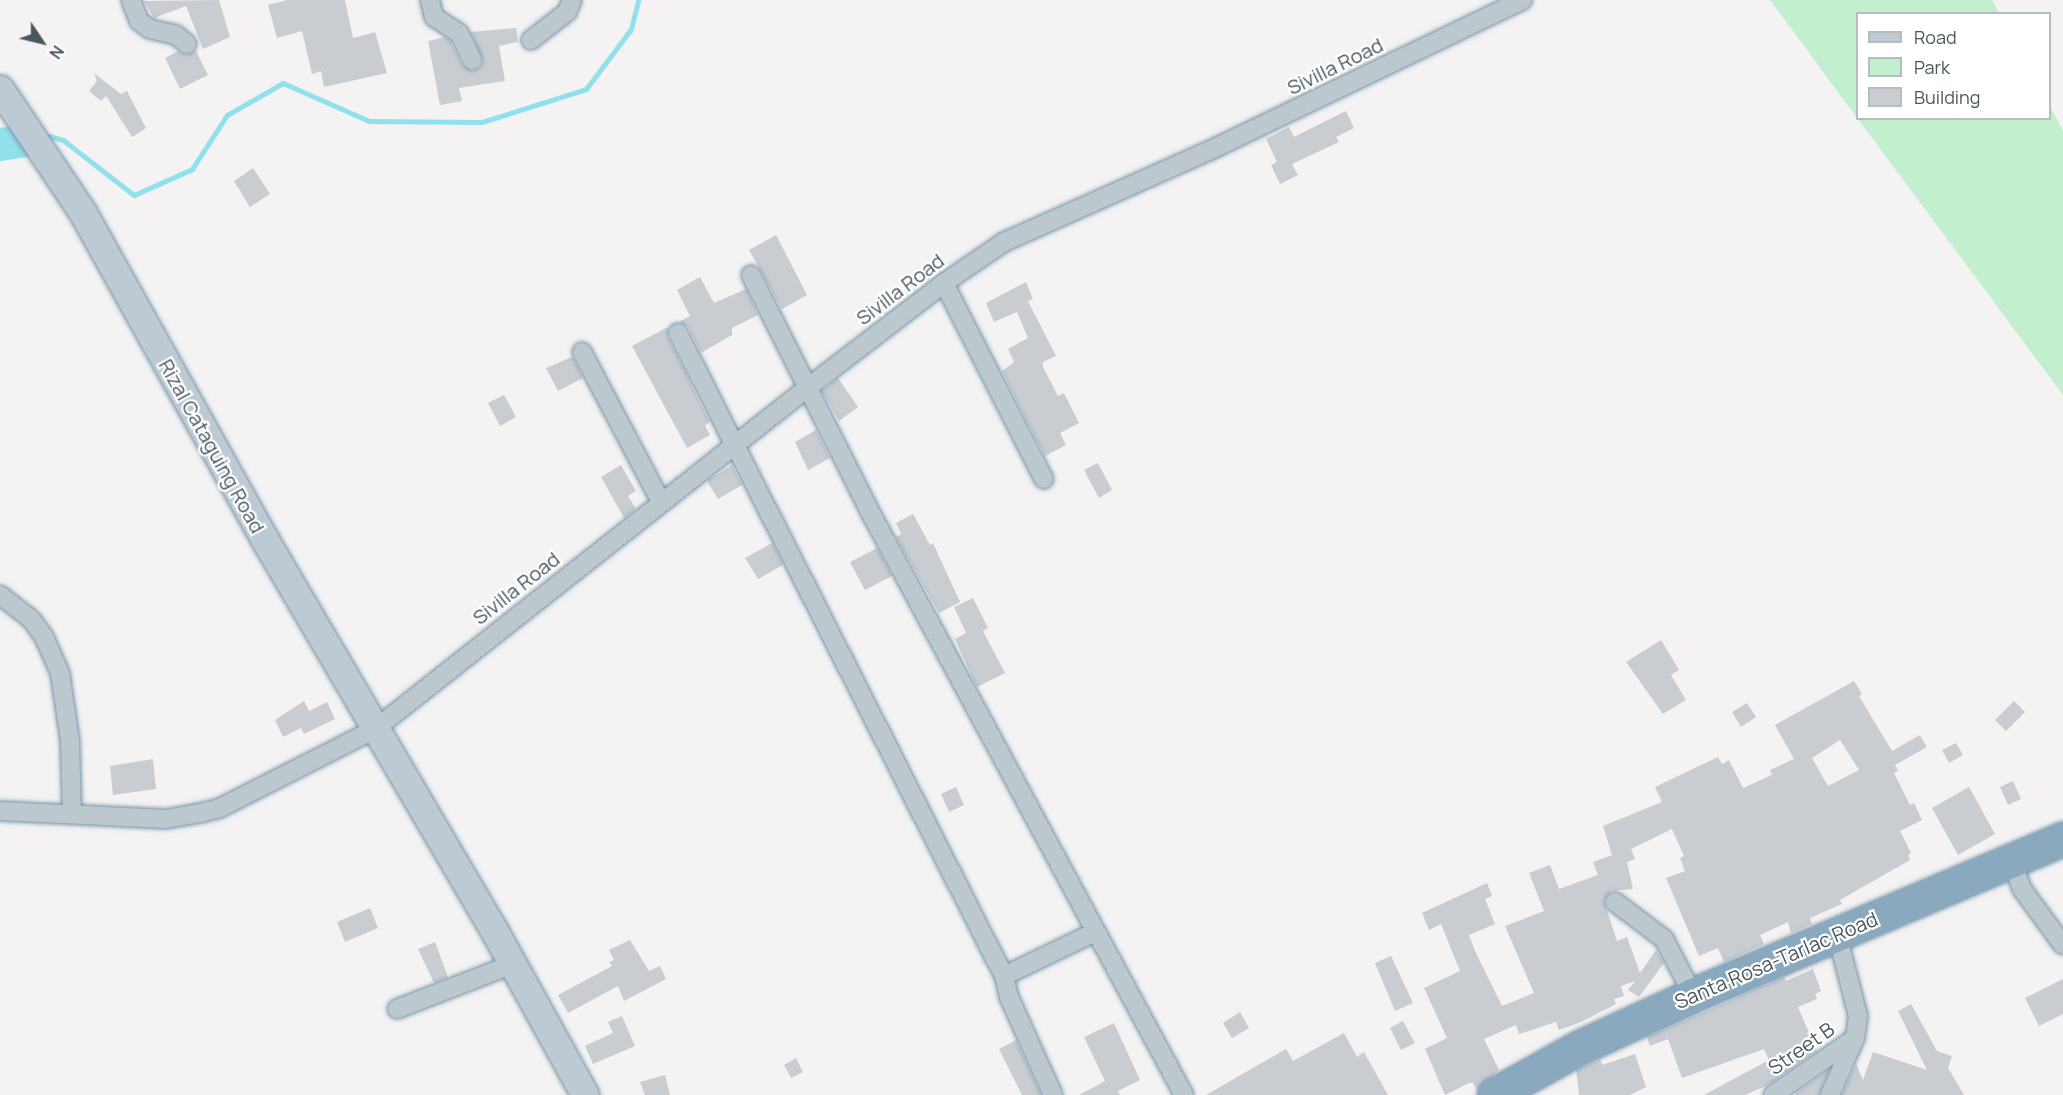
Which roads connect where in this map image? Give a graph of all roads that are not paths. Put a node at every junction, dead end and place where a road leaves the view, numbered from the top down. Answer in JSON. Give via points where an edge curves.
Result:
{"nodes":[{"id":1,"x":131,"y":0,"type":"edge"},
{"id":2,"x":430,"y":0,"type":"edge"},
{"id":3,"x":572,"y":0,"type":"edge"},
{"id":4,"x":1522,"y":0,"type":"edge"},
{"id":5,"x":531,"y":40,"type":"dead end"},
{"id":6,"x":187,"y":44,"type":"dead end"},
{"id":7,"x":472,"y":60,"type":"dead end"},
{"id":8,"x":0,"y":89,"type":"edge"},
{"id":9,"x":751,"y":274,"type":"dead end"},
{"id":10,"x":944,"y":283,"type":"junction"},
{"id":11,"x":678,"y":333,"type":"dead end"},
{"id":12,"x":582,"y":352,"type":"dead end"},
{"id":13,"x":806,"y":389,"type":"junction"},
{"id":14,"x":737,"y":443,"type":"junction"},
{"id":15,"x":1044,"y":479,"type":"dead end"},
{"id":16,"x":661,"y":502,"type":"junction"},
{"id":17,"x":0,"y":595,"type":"edge"},
{"id":18,"x":375,"y":729,"type":"junction"},
{"id":19,"x":0,"y":811,"type":"edge"},
{"id":20,"x":72,"y":814,"type":"junction"},
{"id":21,"x":2063,"y":839,"type":"edge"},
{"id":22,"x":2011,"y":860,"type":"junction"},
{"id":23,"x":1615,"y":902,"type":"dead end"},
{"id":24,"x":1095,"y":932,"type":"junction"},
{"id":25,"x":1837,"y":934,"type":"junction"},
{"id":26,"x":2063,"y":945,"type":"edge"},
{"id":27,"x":513,"y":964,"type":"junction"},
{"id":28,"x":1004,"y":976,"type":"junction"},
{"id":29,"x":1693,"y":995,"type":"junction"},
{"id":30,"x":398,"y":1009,"type":"dead end"},
{"id":31,"x":1855,"y":1038,"type":"junction"},
{"id":32,"x":585,"y":1095,"type":"edge"},
{"id":33,"x":1053,"y":1095,"type":"edge"},
{"id":34,"x":1184,"y":1095,"type":"edge"},
{"id":35,"x":1494,"y":1095,"type":"edge"},
{"id":36,"x":1773,"y":1095,"type":"edge"},
{"id":37,"x":1830,"y":1095,"type":"edge"}],
"edges":[{"from":1,"to":6,"type":"street","via":[[139,21],[150,29],[176,35]]},
{"from":2,"to":7,"type":"street","via":[[434,17],[459,33]]},
{"from":3,"to":5,"type":"street","via":[[567,12]]},
{"from":4,"to":10,"type":"street","name":"Sivilla Road","via":[[1227,142],[1022,232]]},
{"from":8,"to":18,"type":"street","name":"Rizal Cataguing Road","via":[[82,213]]},
{"from":9,"to":13,"type":"street"},
{"from":10,"to":13,"type":"street","name":"Sivilla Road"},
{"from":10,"to":15,"type":"street"},
{"from":11,"to":14,"type":"street"},
{"from":12,"to":16,"type":"street"},
{"from":13,"to":14,"type":"street","name":"Sivilla Road"},
{"from":13,"to":24,"type":"street"},
{"from":14,"to":16,"type":"street","name":"Sivilla Road"},
{"from":14,"to":28,"type":"street"},
{"from":16,"to":18,"type":"street","name":"Sivilla Road"},
{"from":17,"to":20,"type":"street","via":[[38,628],[60,673],[70,741]]},
{"from":18,"to":20,"type":"street","name":"Sivilla Road","via":[[219,808],[166,819]]},
{"from":18,"to":27,"type":"street","name":"Rizal Cataguing Road"},
{"from":19,"to":20,"type":"street","name":"Sivilla Road"},
{"from":21,"to":22,"type":"highway","name":"Santa Rosa-Tarlac Road"},
{"from":22,"to":25,"type":"highway","name":"Santa Rosa-Tarlac Road"},
{"from":22,"to":26,"type":"street","via":[[2022,888]]},
{"from":23,"to":29,"type":"street","via":[[1664,939]]},
{"from":24,"to":28,"type":"street"},
{"from":24,"to":34,"type":"street"},
{"from":25,"to":29,"type":"highway","name":"Santa Rosa-Tarlac Road"},
{"from":25,"to":31,"type":"street","via":[[1858,1016]]},
{"from":27,"to":30,"type":"street"},
{"from":27,"to":32,"type":"street","name":"Rizal Cataguing Road"},
{"from":28,"to":33,"type":"street","via":[[1009,997]]},
{"from":29,"to":35,"type":"highway","name":"Santa Rosa-Tarlac Road","via":[[1578,1048]]},
{"from":31,"to":36,"type":"street","name":"Street B"},
{"from":31,"to":37,"type":"street"}]}
